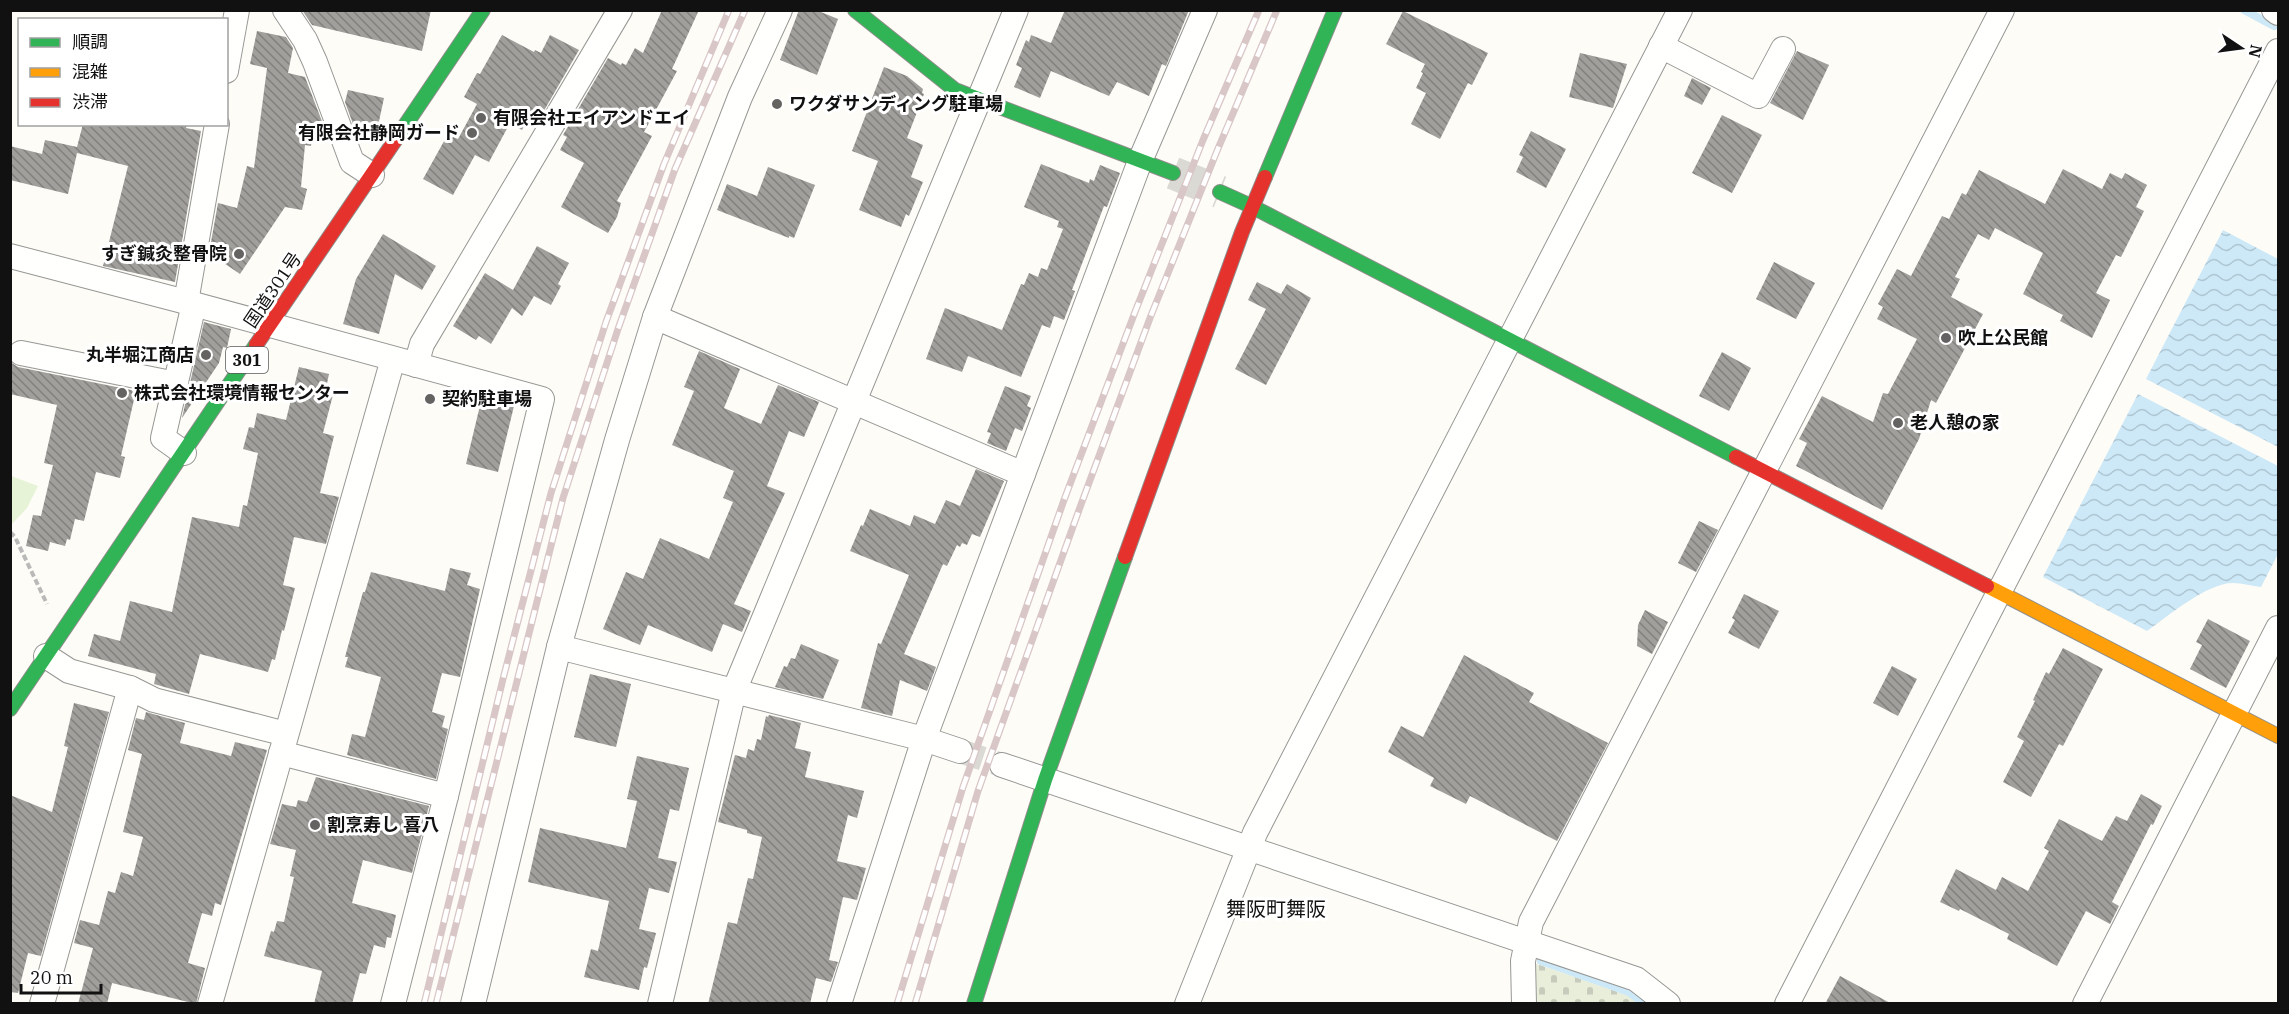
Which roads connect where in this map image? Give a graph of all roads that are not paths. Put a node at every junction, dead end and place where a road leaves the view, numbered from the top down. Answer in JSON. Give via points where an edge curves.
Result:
{"nodes":[{"id":1,"x":237,"y":10,"type":"edge"},
{"id":2,"x":285,"y":10,"type":"edge"},
{"id":3,"x":483,"y":10,"type":"edge"},
{"id":4,"x":620,"y":10,"type":"edge"},
{"id":5,"x":780,"y":10,"type":"edge"},
{"id":6,"x":855,"y":10,"type":"edge"},
{"id":7,"x":1016,"y":10,"type":"edge"},
{"id":8,"x":1204,"y":10,"type":"edge"},
{"id":9,"x":1335,"y":10,"type":"edge"},
{"id":10,"x":1680,"y":10,"type":"edge"},
{"id":11,"x":2002,"y":10,"type":"edge"},
{"id":12,"x":2274,"y":10,"type":"edge"},
{"id":13,"x":2278,"y":13,"type":"edge"},
{"id":14,"x":1661,"y":46,"type":"junction"},
{"id":15,"x":1783,"y":49,"type":"dead end"},
{"id":16,"x":2278,"y":51,"type":"edge"},
{"id":17,"x":228,"y":60,"type":"edge"},
{"id":18,"x":979,"y":99,"type":"junction"},
{"id":19,"x":217,"y":126,"type":"edge"},
{"id":20,"x":1140,"y":161,"type":"junction"},
{"id":21,"x":1173,"y":173,"type":"tunnel mouth"},
{"id":22,"x":372,"y":176,"type":"junction"},
{"id":23,"x":1220,"y":192,"type":"tunnel mouth"},
{"id":24,"x":1251,"y":206,"type":"junction"},
{"id":25,"x":10,"y":256,"type":"edge"},
{"id":26,"x":190,"y":303,"type":"junction"},
{"id":27,"x":655,"y":317,"type":"junction"},
{"id":28,"x":271,"y":325,"type":"junction"},
{"id":29,"x":1510,"y":339,"type":"junction"},
{"id":30,"x":21,"y":353,"type":"dead end"},
{"id":31,"x":393,"y":359,"type":"junction"},
{"id":32,"x":416,"y":365,"type":"junction"},
{"id":33,"x":176,"y":384,"type":"junction"},
{"id":34,"x":855,"y":402,"type":"junction"},
{"id":35,"x":184,"y":453,"type":"junction"},
{"id":36,"x":1765,"y":471,"type":"junction"},
{"id":37,"x":1023,"y":474,"type":"junction"},
{"id":38,"x":1999,"y":592,"type":"junction"},
{"id":39,"x":2278,"y":628,"type":"edge"},
{"id":40,"x":559,"y":647,"type":"junction"},
{"id":41,"x":46,"y":656,"type":"junction"},
{"id":42,"x":130,"y":688,"type":"junction"},
{"id":43,"x":735,"y":691,"type":"junction"},
{"id":44,"x":10,"y":709,"type":"edge"},
{"id":45,"x":2235,"y":713,"type":"junction"},
{"id":46,"x":2278,"y":736,"type":"edge"},
{"id":47,"x":924,"y":739,"type":"junction"},
{"id":48,"x":284,"y":744,"type":"junction"},
{"id":49,"x":960,"y":751,"type":"tunnel mouth"},
{"id":50,"x":1002,"y":765,"type":"tunnel mouth"},
{"id":51,"x":1045,"y":780,"type":"junction"},
{"id":52,"x":446,"y":796,"type":"junction"},
{"id":53,"x":1250,"y":848,"type":"junction"},
{"id":54,"x":1527,"y":942,"type":"junction"},
{"id":55,"x":42,"y":1004,"type":"edge"},
{"id":56,"x":210,"y":1004,"type":"edge"},
{"id":57,"x":393,"y":1004,"type":"edge"},
{"id":58,"x":473,"y":1004,"type":"edge"},
{"id":59,"x":660,"y":1004,"type":"edge"},
{"id":60,"x":839,"y":1004,"type":"edge"},
{"id":61,"x":974,"y":1004,"type":"edge"},
{"id":62,"x":1187,"y":1004,"type":"edge"},
{"id":63,"x":1524,"y":1004,"type":"edge"},
{"id":64,"x":1668,"y":1004,"type":"edge"},
{"id":65,"x":1787,"y":1004,"type":"edge"},
{"id":66,"x":2085,"y":1004,"type":"edge"}],
"edges":[{"from":1,"to":17,"type":"street"},
{"from":2,"to":22,"type":"street","via":[[315,62],[352,162]]},
{"from":3,"to":22,"type":"main road","name":"国道301号","number":"301"},
{"from":4,"to":32,"type":"street","via":[[422,345]]},
{"from":5,"to":27,"type":"street","via":[[740,97]]},
{"from":6,"to":18,"type":"main road","via":[[956,90]]},
{"from":7,"to":18,"type":"street"},
{"from":8,"to":20,"type":"street"},
{"from":9,"to":24,"type":"main road"},
{"from":10,"to":14,"type":"street"},
{"from":11,"to":36,"type":"street"},
{"from":12,"to":13,"type":"street"},
{"from":14,"to":15,"type":"street","via":[[1758,96]]},
{"from":14,"to":29,"type":"street"},
{"from":16,"to":38,"type":"street"},
{"from":18,"to":20,"type":"main road"},
{"from":18,"to":34,"type":"street"},
{"from":19,"to":26,"type":"street"},
{"from":20,"to":21,"type":"main road"},
{"from":20,"to":37,"type":"street"},
{"from":22,"to":28,"type":"main road","name":"国道301号","number":"301"},
{"from":23,"to":24,"type":"main road"},
{"from":24,"to":29,"type":"main road"},
{"from":24,"to":51,"type":"main road"},
{"from":25,"to":26,"type":"street"},
{"from":26,"to":28,"type":"street"},
{"from":26,"to":33,"type":"street"},
{"from":27,"to":34,"type":"street"},
{"from":27,"to":40,"type":"street"},
{"from":28,"to":31,"type":"street"},
{"from":28,"to":35,"type":"main road","name":"国道301号","number":"301"},
{"from":29,"to":36,"type":"main road"},
{"from":29,"to":53,"type":"street"},
{"from":30,"to":33,"type":"street"},
{"from":31,"to":32,"type":"street"},
{"from":31,"to":48,"type":"street"},
{"from":32,"to":52,"type":"street","via":[[542,399]]},
{"from":33,"to":35,"type":"street","via":[[164,438]]},
{"from":34,"to":37,"type":"street"},
{"from":34,"to":43,"type":"street"},
{"from":35,"to":41,"type":"main road","name":"国道301号","number":"301"},
{"from":36,"to":38,"type":"main road"},
{"from":36,"to":54,"type":"street","via":[[1531,922]]},
{"from":37,"to":47,"type":"street"},
{"from":38,"to":45,"type":"main road"},
{"from":38,"to":65,"type":"street"},
{"from":39,"to":45,"type":"street"},
{"from":40,"to":43,"type":"street"},
{"from":40,"to":58,"type":"street"},
{"from":41,"to":42,"type":"street","via":[[69,671]]},
{"from":41,"to":44,"type":"main road","name":"国道301号","number":"301"},
{"from":42,"to":48,"type":"street","via":[[154,700]]},
{"from":42,"to":55,"type":"street"},
{"from":43,"to":47,"type":"street"},
{"from":43,"to":59,"type":"street"},
{"from":45,"to":46,"type":"main road"},
{"from":45,"to":66,"type":"street"},
{"from":47,"to":49,"type":"street"},
{"from":47,"to":60,"type":"street"},
{"from":48,"to":52,"type":"street"},
{"from":48,"to":56,"type":"street"},
{"from":50,"to":51,"type":"street"},
{"from":51,"to":53,"type":"street"},
{"from":51,"to":61,"type":"main road"},
{"from":52,"to":57,"type":"street"},
{"from":53,"to":54,"type":"street"},
{"from":53,"to":62,"type":"street"},
{"from":54,"to":63,"type":"street","via":[[1523,961]]},
{"from":54,"to":64,"type":"street","via":[[1636,980]]}]}
